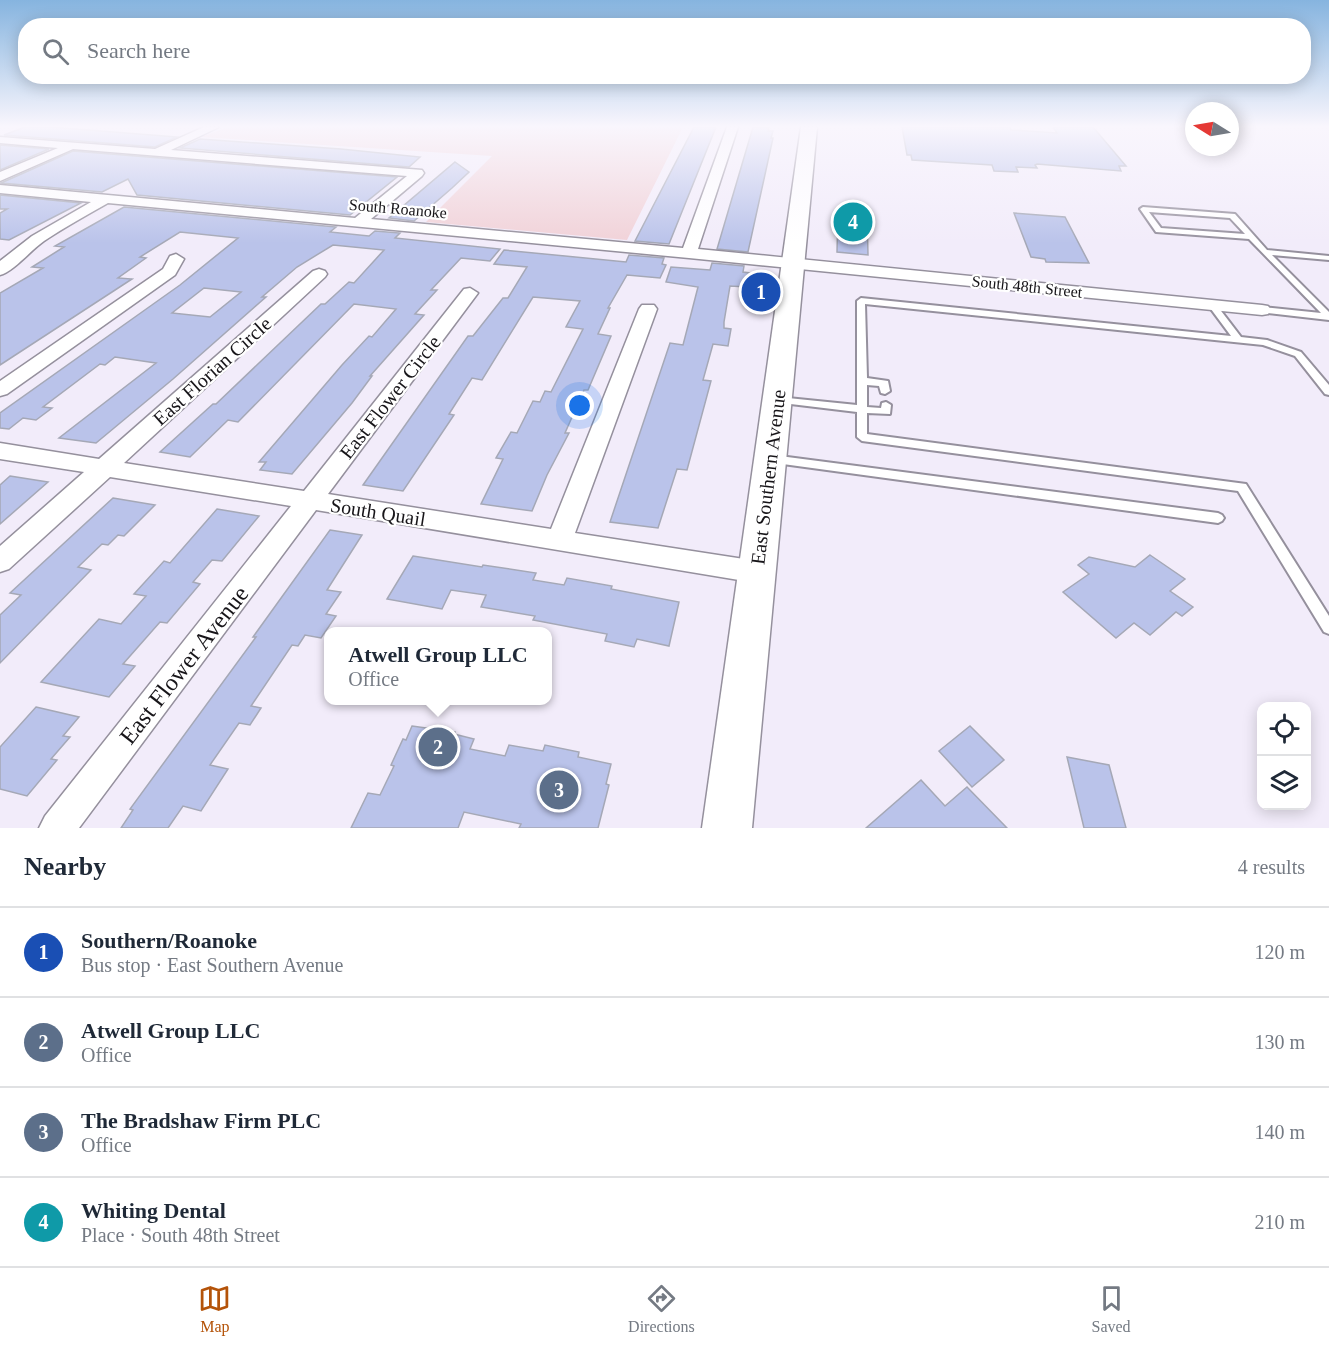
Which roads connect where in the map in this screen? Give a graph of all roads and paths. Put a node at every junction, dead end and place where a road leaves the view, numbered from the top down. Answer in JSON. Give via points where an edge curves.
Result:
{"nodes":[{"id":1,"x":26,"y":166,"type":"edge"},
{"id":2,"x":327,"y":166,"type":"edge"},
{"id":3,"x":720,"y":166,"type":"edge"},
{"id":4,"x":803,"y":166,"type":"edge"},
{"id":5,"x":0,"y":177,"type":"edge"},
{"id":6,"x":0,"y":189,"type":"edge"},
{"id":7,"x":106,"y":199,"type":"junction"},
{"id":8,"x":359,"y":222,"type":"junction"},
{"id":9,"x":1252,"y":237,"type":"junction"},
{"id":10,"x":22,"y":248,"type":"junction"},
{"id":11,"x":0,"y":249,"type":"edge"},
{"id":12,"x":1265,"y":252,"type":"junction"},
{"id":13,"x":689,"y":253,"type":"junction"},
{"id":14,"x":1329,"y":258,"type":"edge"},
{"id":15,"x":176,"y":260,"type":"dead end"},
{"id":16,"x":792,"y":263,"type":"junction"},
{"id":17,"x":0,"y":270,"type":"edge"},
{"id":18,"x":320,"y":274,"type":"dead end"},
{"id":19,"x":470,"y":293,"type":"dead end"},
{"id":20,"x":1212,"y":305,"type":"junction"},
{"id":21,"x":648,"y":309,"type":"dead end"},
{"id":22,"x":1262,"y":310,"type":"joint"},
{"id":23,"x":1329,"y":317,"type":"edge"},
{"id":24,"x":1238,"y":339,"type":"junction"},
{"id":25,"x":861,"y":381,"type":"junction"},
{"id":26,"x":0,"y":390,"type":"edge"},
{"id":27,"x":885,"y":391,"type":"dead end"},
{"id":28,"x":1329,"y":392,"type":"edge"},
{"id":29,"x":778,"y":399,"type":"junction"},
{"id":30,"x":886,"y":405,"type":"dead end"},
{"id":31,"x":861,"y":409,"type":"junction"},
{"id":32,"x":0,"y":451,"type":"edge"},
{"id":33,"x":770,"y":459,"type":"junction"},
{"id":34,"x":105,"y":467,"type":"junction"},
{"id":35,"x":310,"y":501,"type":"junction"},
{"id":36,"x":1218,"y":518,"type":"dead end"},
{"id":37,"x":559,"y":541,"type":"junction"},
{"id":38,"x":0,"y":562,"type":"edge"},
{"id":39,"x":757,"y":572,"type":"junction"},
{"id":40,"x":1329,"y":628,"type":"edge"},
{"id":41,"x":57,"y":828,"type":"edge"},
{"id":42,"x":727,"y":828,"type":"edge"}],
"edges":[{"from":1,"to":5,"type":"street"},
{"from":2,"to":8,"type":"street","via":[[418,173]]},
{"from":3,"to":13,"type":"street"},
{"from":4,"to":16,"type":"main road","name":"East Southern Avenue"},
{"from":6,"to":7,"type":"street","name":"South Roanoke"},
{"from":7,"to":8,"type":"street","name":"South Roanoke"},
{"from":7,"to":10,"type":"street"},
{"from":8,"to":13,"type":"street","name":"South Roanoke"},
{"from":9,"to":9,"type":"lane","via":[[1232,216],[1143,209],[1159,230]]},
{"from":9,"to":12,"type":"lane"},
{"from":10,"to":11,"type":"street"},
{"from":10,"to":17,"type":"street"},
{"from":12,"to":14,"type":"lane"},
{"from":12,"to":23,"type":"lane"},
{"from":13,"to":16,"type":"street","name":"South Roanoke"},
{"from":15,"to":26,"type":"street","via":[[169,272]]},
{"from":16,"to":20,"type":"street","name":"South 48th Street"},
{"from":16,"to":29,"type":"main road","name":"East Southern Avenue"},
{"from":18,"to":34,"type":"street","name":"East Florian Circle"},
{"from":19,"to":35,"type":"street","name":"East Flower Circle"},
{"from":20,"to":22,"type":"street","name":"South 48th Street"},
{"from":20,"to":24,"type":"lane"},
{"from":21,"to":37,"type":"street"},
{"from":22,"to":23,"type":"lane"},
{"from":24,"to":25,"type":"lane","via":[[861,301]]},
{"from":24,"to":28,"type":"lane","via":[[1264,342],[1298,354]]},
{"from":25,"to":27,"type":"lane","via":[[884,383]]},
{"from":25,"to":31,"type":"lane"},
{"from":29,"to":31,"type":"lane"},
{"from":29,"to":33,"type":"main road","name":"East Southern Avenue"},
{"from":30,"to":31,"type":"lane","via":[[886,412]]},
{"from":31,"to":40,"type":"lane","via":[[862,437],[1242,487]]},
{"from":32,"to":34,"type":"street","name":"South Quail"},
{"from":33,"to":36,"type":"lane"},
{"from":33,"to":39,"type":"main road","name":"East Southern Avenue"},
{"from":34,"to":35,"type":"street","name":"South Quail"},
{"from":34,"to":38,"type":"street","name":"East Florian Circle"},
{"from":35,"to":37,"type":"street","name":"South Quail"},
{"from":35,"to":41,"type":"street","name":"East Flower Avenue"},
{"from":37,"to":39,"type":"street","name":"South Quail"},
{"from":39,"to":42,"type":"main road","name":"East Southern Avenue"}]}
